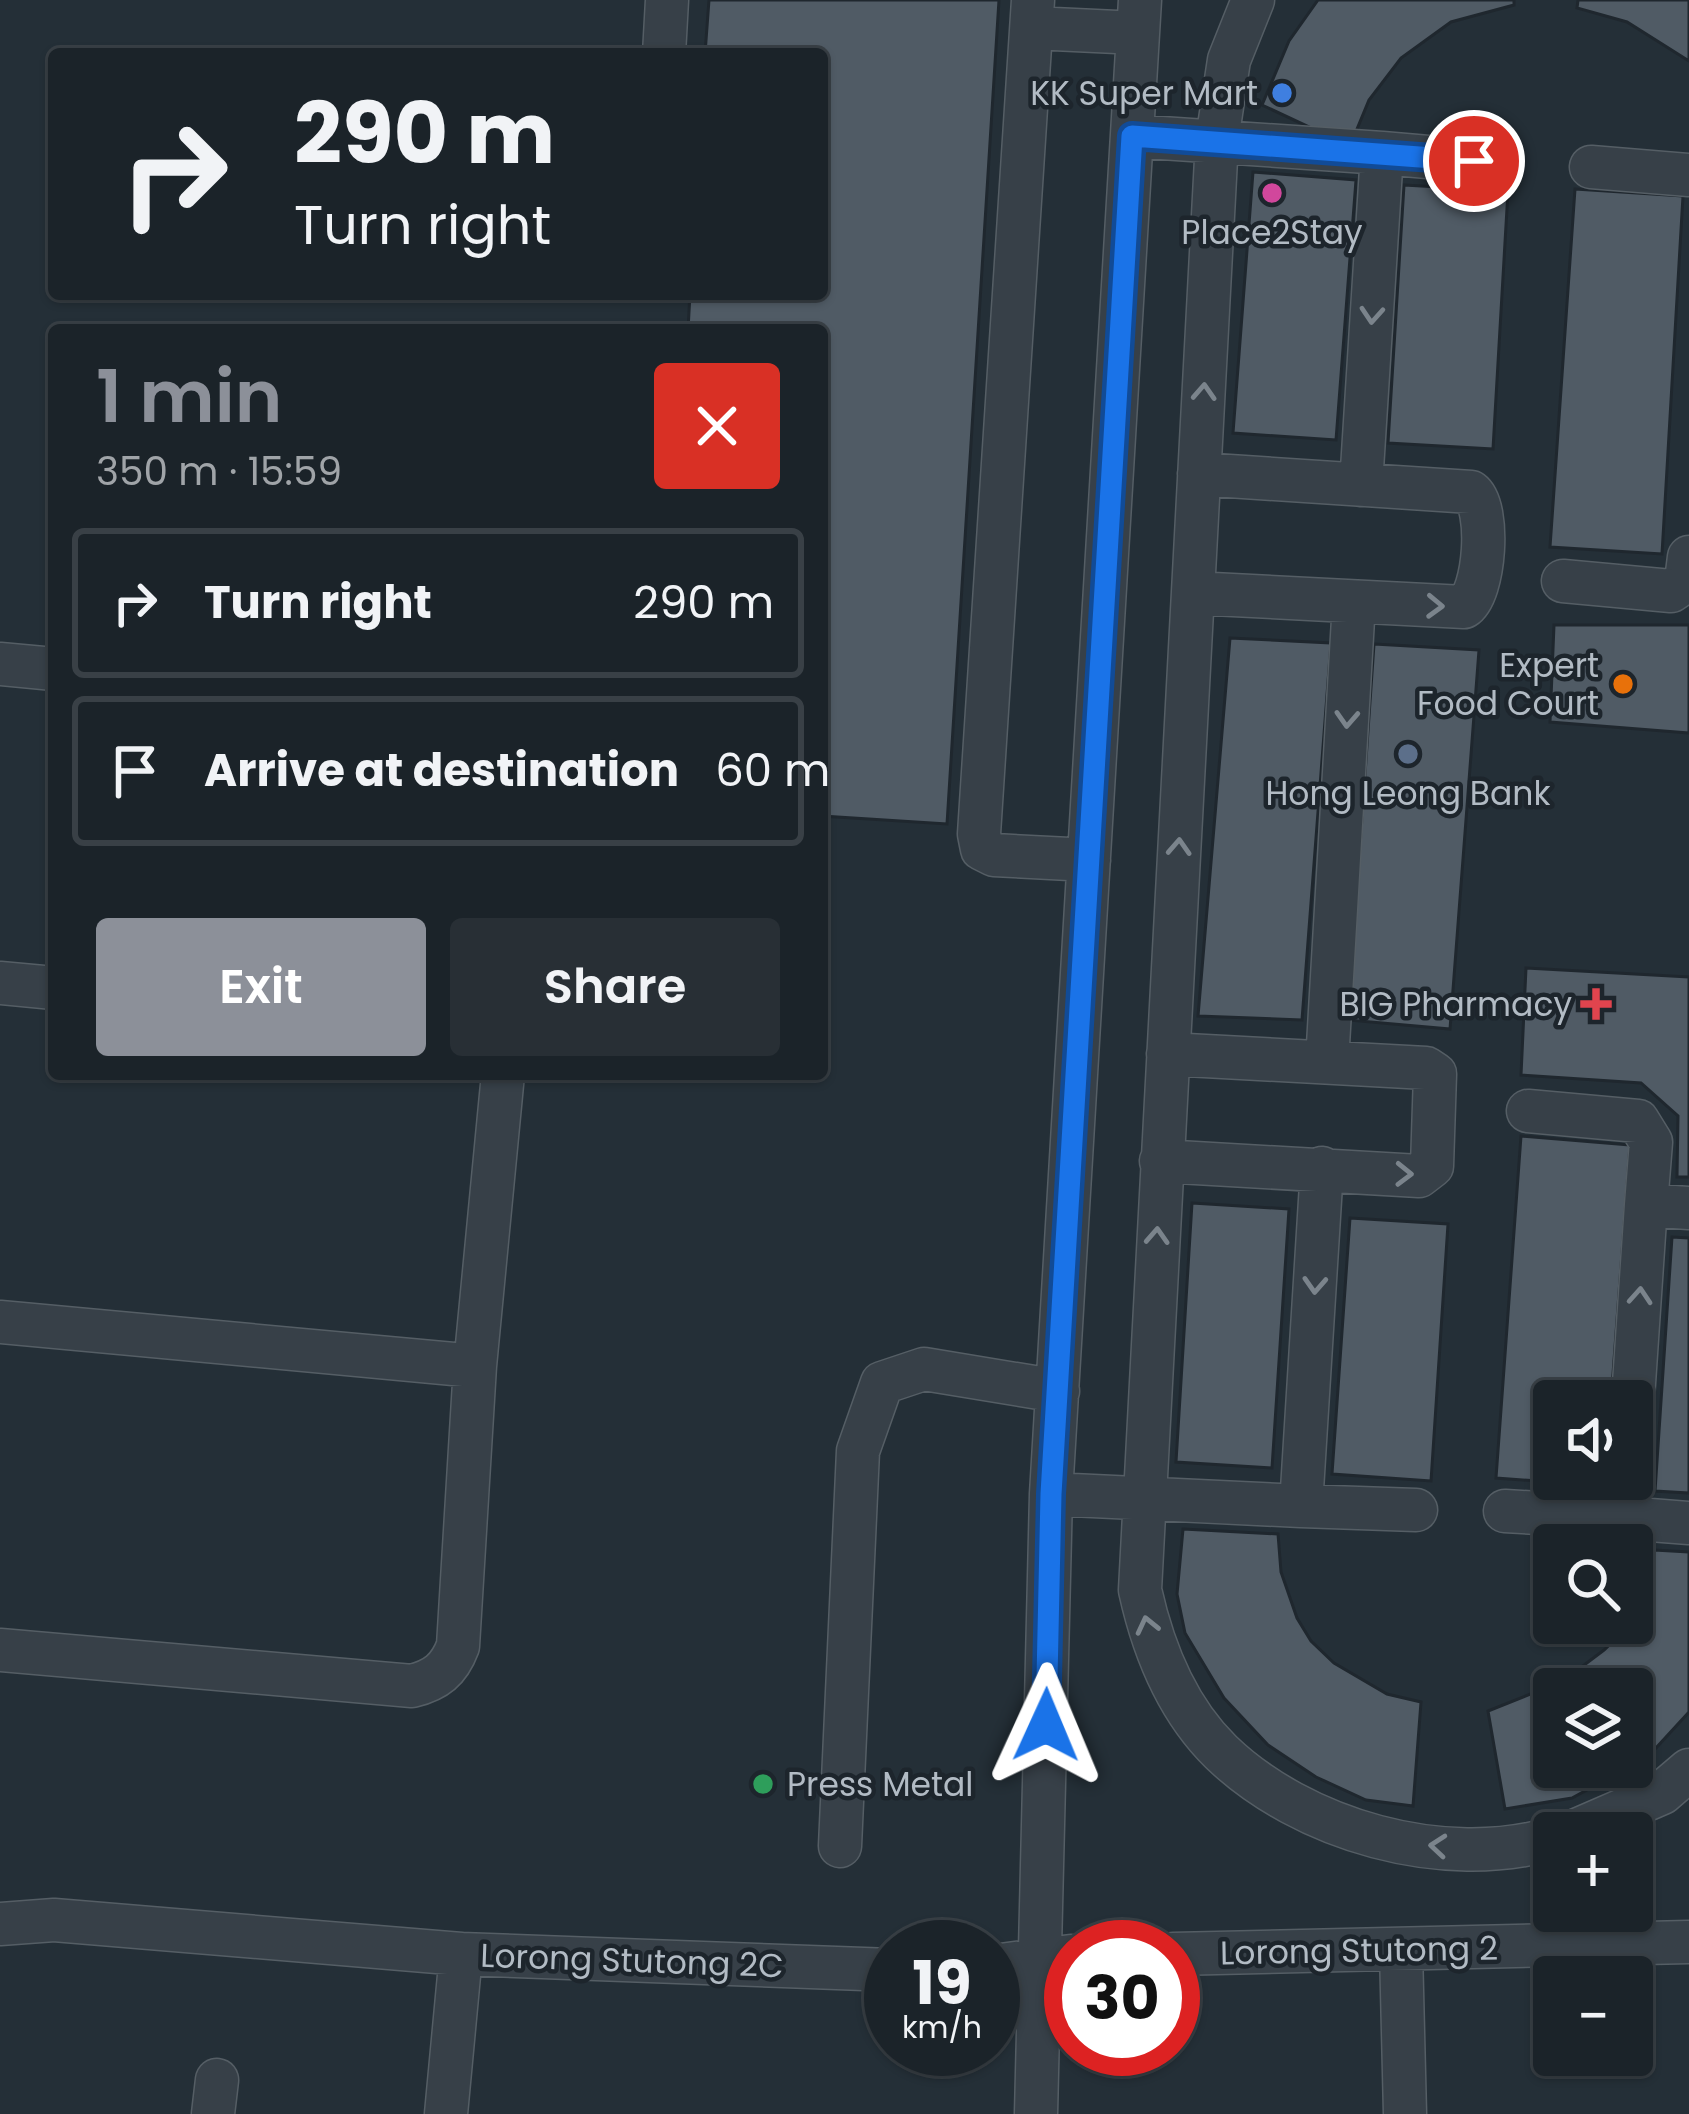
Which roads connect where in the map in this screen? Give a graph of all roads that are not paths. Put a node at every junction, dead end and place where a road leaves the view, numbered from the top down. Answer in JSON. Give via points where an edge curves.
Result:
{"nodes":[{"id":1,"x":668,"y":0,"type":"edge"},
{"id":2,"x":1252,"y":0,"type":"edge"},
{"id":3,"x":1032,"y":14,"type":"edge"},
{"id":4,"x":1139,"y":17,"type":"edge"},
{"id":5,"x":664,"y":48,"type":"edge"},
{"id":6,"x":1132,"y":136,"type":"junction"},
{"id":7,"x":1217,"y":140,"type":"junction"},
{"id":8,"x":1382,"y":153,"type":"junction"},
{"id":9,"x":1474,"y":161,"type":"dead end"},
{"id":10,"x":1592,"y":167,"type":"dead end"},
{"id":11,"x":1689,"y":175,"type":"edge"},
{"id":12,"x":1199,"y":474,"type":"junction"},
{"id":13,"x":1361,"y":485,"type":"junction"},
{"id":14,"x":1689,"y":557,"type":"edge"},
{"id":15,"x":1563,"y":581,"type":"dead end"},
{"id":16,"x":1192,"y":593,"type":"junction"},
{"id":17,"x":1354,"y":602,"type":"junction"},
{"id":18,"x":0,"y":664,"type":"edge"},
{"id":19,"x":48,"y":668,"type":"edge"},
{"id":20,"x":1089,"y":860,"type":"junction"},
{"id":21,"x":0,"y":982,"type":"edge"},
{"id":22,"x":48,"y":987,"type":"edge"},
{"id":23,"x":1168,"y":1054,"type":"junction"},
{"id":24,"x":1328,"y":1062,"type":"junction"},
{"id":25,"x":502,"y":1080,"type":"edge"},
{"id":26,"x":1528,"y":1111,"type":"dead end"},
{"id":27,"x":1161,"y":1160,"type":"junction"},
{"id":28,"x":1322,"y":1168,"type":"junction"},
{"id":29,"x":1646,"y":1205,"type":"junction"},
{"id":30,"x":1689,"y":1208,"type":"edge"},
{"id":31,"x":0,"y":1322,"type":"edge"},
{"id":32,"x":475,"y":1366,"type":"junction"},
{"id":33,"x":1634,"y":1380,"type":"edge"},
{"id":34,"x":1058,"y":1391,"type":"junction"},
{"id":35,"x":1051,"y":1494,"type":"junction"},
{"id":36,"x":1143,"y":1498,"type":"junction"},
{"id":37,"x":1607,"y":1500,"type":"edge"},
{"id":38,"x":1631,"y":1500,"type":"edge"},
{"id":39,"x":1301,"y":1506,"type":"junction"},
{"id":40,"x":1416,"y":1510,"type":"dead end"},
{"id":41,"x":1505,"y":1511,"type":"dead end"},
{"id":42,"x":1689,"y":1523,"type":"edge"},
{"id":43,"x":0,"y":1651,"type":"edge"},
{"id":44,"x":1689,"y":1770,"type":"edge"},
{"id":45,"x":1619,"y":1812,"type":"edge"},
{"id":46,"x":1533,"y":1842,"type":"edge"},
{"id":47,"x":840,"y":1846,"type":"dead end"},
{"id":48,"x":1056,"y":1920,"type":"edge"},
{"id":49,"x":0,"y":1924,"type":"edge"},
{"id":50,"x":1689,"y":1942,"type":"edge"},
{"id":51,"x":1401,"y":1950,"type":"junction"},
{"id":52,"x":461,"y":1954,"type":"junction"},
{"id":53,"x":1200,"y":1954,"type":"edge"},
{"id":54,"x":864,"y":1969,"type":"edge"},
{"id":55,"x":1044,"y":2051,"type":"edge"},
{"id":56,"x":446,"y":2114,"type":"edge"},
{"id":57,"x":1036,"y":2114,"type":"edge"},
{"id":58,"x":1405,"y":2114,"type":"edge"}],
"edges":[{"from":1,"to":5,"type":"street"},
{"from":2,"to":7,"type":"street","via":[[1229,60]]},
{"from":3,"to":4,"type":"street"},
{"from":3,"to":20,"type":"street","via":[[979,834],[982,849],[994,855]]},
{"from":4,"to":6,"type":"street"},
{"from":6,"to":7,"type":"street"},
{"from":6,"to":20,"type":"street"},
{"from":7,"to":8,"type":"street"},
{"from":12,"to":7,"type":"street","one_way":true},
{"from":8,"to":9,"type":"street"},
{"from":8,"to":13,"type":"street","one_way":true},
{"from":10,"to":11,"type":"street"},
{"from":12,"to":13,"type":"street"},
{"from":12,"to":16,"type":"street"},
{"from":17,"to":13,"type":"street","one_way":true,"via":[[1464,607],[1478,591],[1480,499]]},
{"from":14,"to":15,"type":"street","via":[[1686,581],[1671,591]]},
{"from":16,"to":17,"type":"street"},
{"from":23,"to":16,"type":"street","one_way":true},
{"from":17,"to":24,"type":"street","one_way":true},
{"from":18,"to":19,"type":"street"},
{"from":20,"to":34,"type":"street"},
{"from":21,"to":22,"type":"street"},
{"from":23,"to":24,"type":"street"},
{"from":23,"to":27,"type":"street"},
{"from":28,"to":24,"type":"street","one_way":true,"via":[[1428,1173],[1438,1088],[1426,1068]]},
{"from":25,"to":32,"type":"street"},
{"from":26,"to":29,"type":"street","via":[[1638,1121],[1651,1142]]},
{"from":27,"to":28,"type":"street"},
{"from":36,"to":27,"type":"street","one_way":true},
{"from":28,"to":39,"type":"street","one_way":true},
{"from":29,"to":30,"type":"street"},
{"from":33,"to":29,"type":"street","one_way":true},
{"from":31,"to":32,"type":"street"},
{"from":32,"to":43,"type":"street","via":[[458,1646],[432,1681],[412,1687]]},
{"from":34,"to":35,"type":"street"},
{"from":34,"to":47,"type":"street","via":[[924,1369],[882,1383],[858,1451]]},
{"from":35,"to":36,"type":"street"},
{"from":35,"to":48,"type":"street"},
{"from":36,"to":39,"type":"street"},
{"from":46,"to":36,"type":"street","one_way":true,"via":[[1484,1850],[1412,1844],[1339,1824],[1278,1797],[1220,1750],[1151,1644],[1140,1590]]},
{"from":37,"to":41,"type":"street"},
{"from":38,"to":42,"type":"street"},
{"from":39,"to":40,"type":"street"},
{"from":44,"to":45,"type":"street","via":[[1663,1793]]},
{"from":49,"to":52,"type":"street","via":[[54,1921]]},
{"from":50,"to":51,"type":"street","name":"Lorong Stutong 2"},
{"from":51,"to":53,"type":"street","name":"Lorong Stutong 2"},
{"from":51,"to":58,"type":"street"},
{"from":52,"to":54,"type":"street","name":"Lorong Stutong 2C"},
{"from":52,"to":56,"type":"street","name":"Lorong Stutong 2C"},
{"from":55,"to":57,"type":"street"}]}
